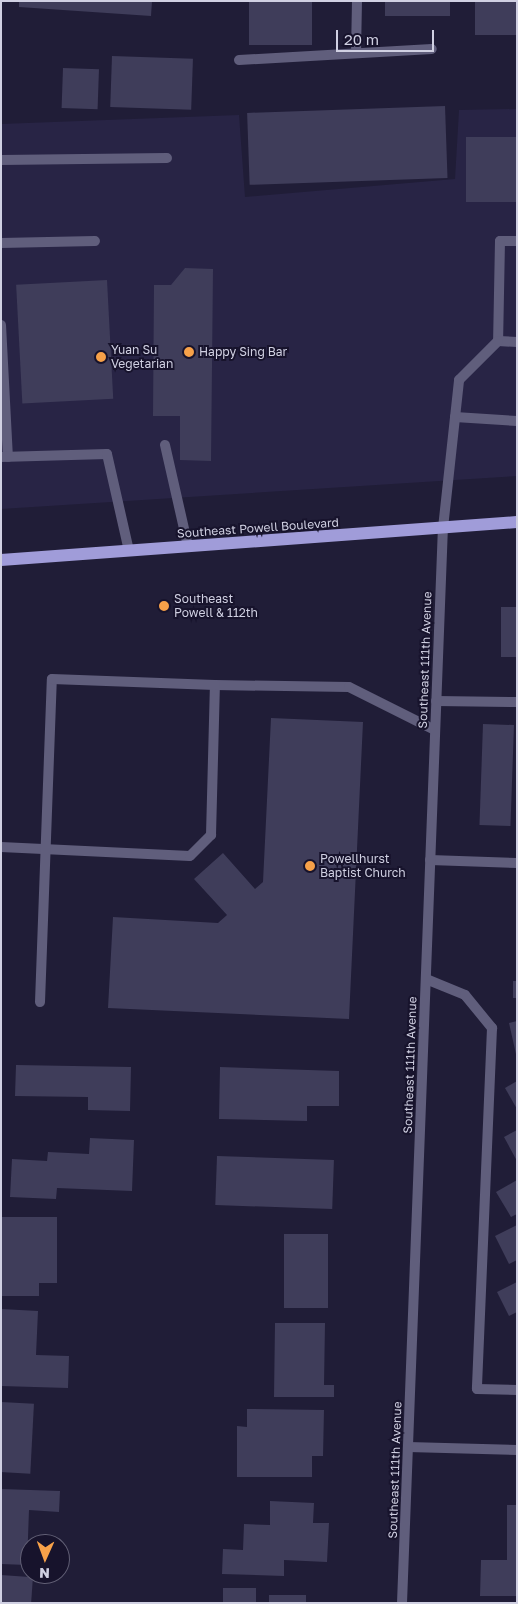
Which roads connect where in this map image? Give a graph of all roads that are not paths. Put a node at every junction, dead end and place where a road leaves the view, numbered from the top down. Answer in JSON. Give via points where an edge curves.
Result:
{"nodes":[{"id":1,"x":357,"y":1,"type":"edge"},
{"id":2,"x":432,"y":49,"type":"dead end"},
{"id":3,"x":356,"y":53,"type":"junction"},
{"id":4,"x":239,"y":60,"type":"dead end"},
{"id":5,"x":167,"y":158,"type":"dead end"},
{"id":6,"x":1,"y":160,"type":"edge"},
{"id":7,"x":94,"y":241,"type":"dead end"},
{"id":8,"x":517,"y":241,"type":"edge"},
{"id":9,"x":1,"y":243,"type":"edge"},
{"id":10,"x":1,"y":325,"type":"edge"},
{"id":11,"x":498,"y":341,"type":"junction"},
{"id":12,"x":517,"y":342,"type":"edge"},
{"id":13,"x":454,"y":417,"type":"junction"},
{"id":14,"x":517,"y":420,"type":"edge"},
{"id":15,"x":165,"y":445,"type":"dead end"},
{"id":16,"x":4,"y":457,"type":"edge"},
{"id":17,"x":517,"y":522,"type":"edge"},
{"id":18,"x":443,"y":528,"type":"junction"},
{"id":19,"x":188,"y":546,"type":"junction"},
{"id":20,"x":129,"y":551,"type":"junction"},
{"id":21,"x":1,"y":560,"type":"edge"},
{"id":22,"x":215,"y":685,"type":"junction"},
{"id":23,"x":436,"y":701,"type":"junction"},
{"id":24,"x":517,"y":702,"type":"edge"},
{"id":25,"x":435,"y":730,"type":"junction"},
{"id":26,"x":1,"y":847,"type":"edge"},
{"id":27,"x":46,"y":849,"type":"junction"},
{"id":28,"x":430,"y":860,"type":"junction"},
{"id":29,"x":517,"y":863,"type":"edge"},
{"id":30,"x":426,"y":979,"type":"junction"},
{"id":31,"x":40,"y":1002,"type":"dead end"},
{"id":32,"x":517,"y":1390,"type":"edge"},
{"id":33,"x":408,"y":1447,"type":"junction"},
{"id":34,"x":517,"y":1450,"type":"edge"},
{"id":35,"x":402,"y":1603,"type":"edge"}],
"edges":[{"from":1,"to":3,"type":"street"},
{"from":2,"to":3,"type":"street"},
{"from":3,"to":4,"type":"street"},
{"from":5,"to":6,"type":"street"},
{"from":7,"to":9,"type":"street"},
{"from":8,"to":11,"type":"street","via":[[500,241]]},
{"from":10,"to":16,"type":"street"},
{"from":11,"to":12,"type":"street"},
{"from":11,"to":13,"type":"street","name":"Southeast 111th Avenue","via":[[459,380]]},
{"from":13,"to":14,"type":"street"},
{"from":13,"to":18,"type":"street","name":"Southeast 111th Avenue"},
{"from":15,"to":19,"type":"street"},
{"from":16,"to":20,"type":"street","via":[[107,454]]},
{"from":17,"to":18,"type":"main road","name":"Southeast Powell Boulevard"},
{"from":18,"to":19,"type":"main road","name":"Southeast Powell Boulevard"},
{"from":18,"to":23,"type":"street","name":"Southeast 111th Avenue"},
{"from":19,"to":20,"type":"main road","name":"Southeast Powell Boulevard"},
{"from":20,"to":21,"type":"main road","name":"Southeast Powell Boulevard"},
{"from":22,"to":25,"type":"street","via":[[349,688]]},
{"from":22,"to":27,"type":"street","via":[[211,835],[190,856]]},
{"from":22,"to":27,"type":"street","via":[[52,679]]},
{"from":23,"to":24,"type":"street"},
{"from":23,"to":25,"type":"street","name":"Southeast 111th Avenue"},
{"from":25,"to":28,"type":"street","name":"Southeast 111th Avenue"},
{"from":26,"to":27,"type":"street"},
{"from":27,"to":31,"type":"street"},
{"from":28,"to":29,"type":"street"},
{"from":28,"to":30,"type":"street","name":"Southeast 111th Avenue"},
{"from":30,"to":32,"type":"street","via":[[465,995],[492,1028],[477,1388]]},
{"from":30,"to":33,"type":"street","name":"Southeast 111th Avenue"},
{"from":33,"to":34,"type":"street"},
{"from":33,"to":35,"type":"street","name":"Southeast 111th Avenue"}]}
